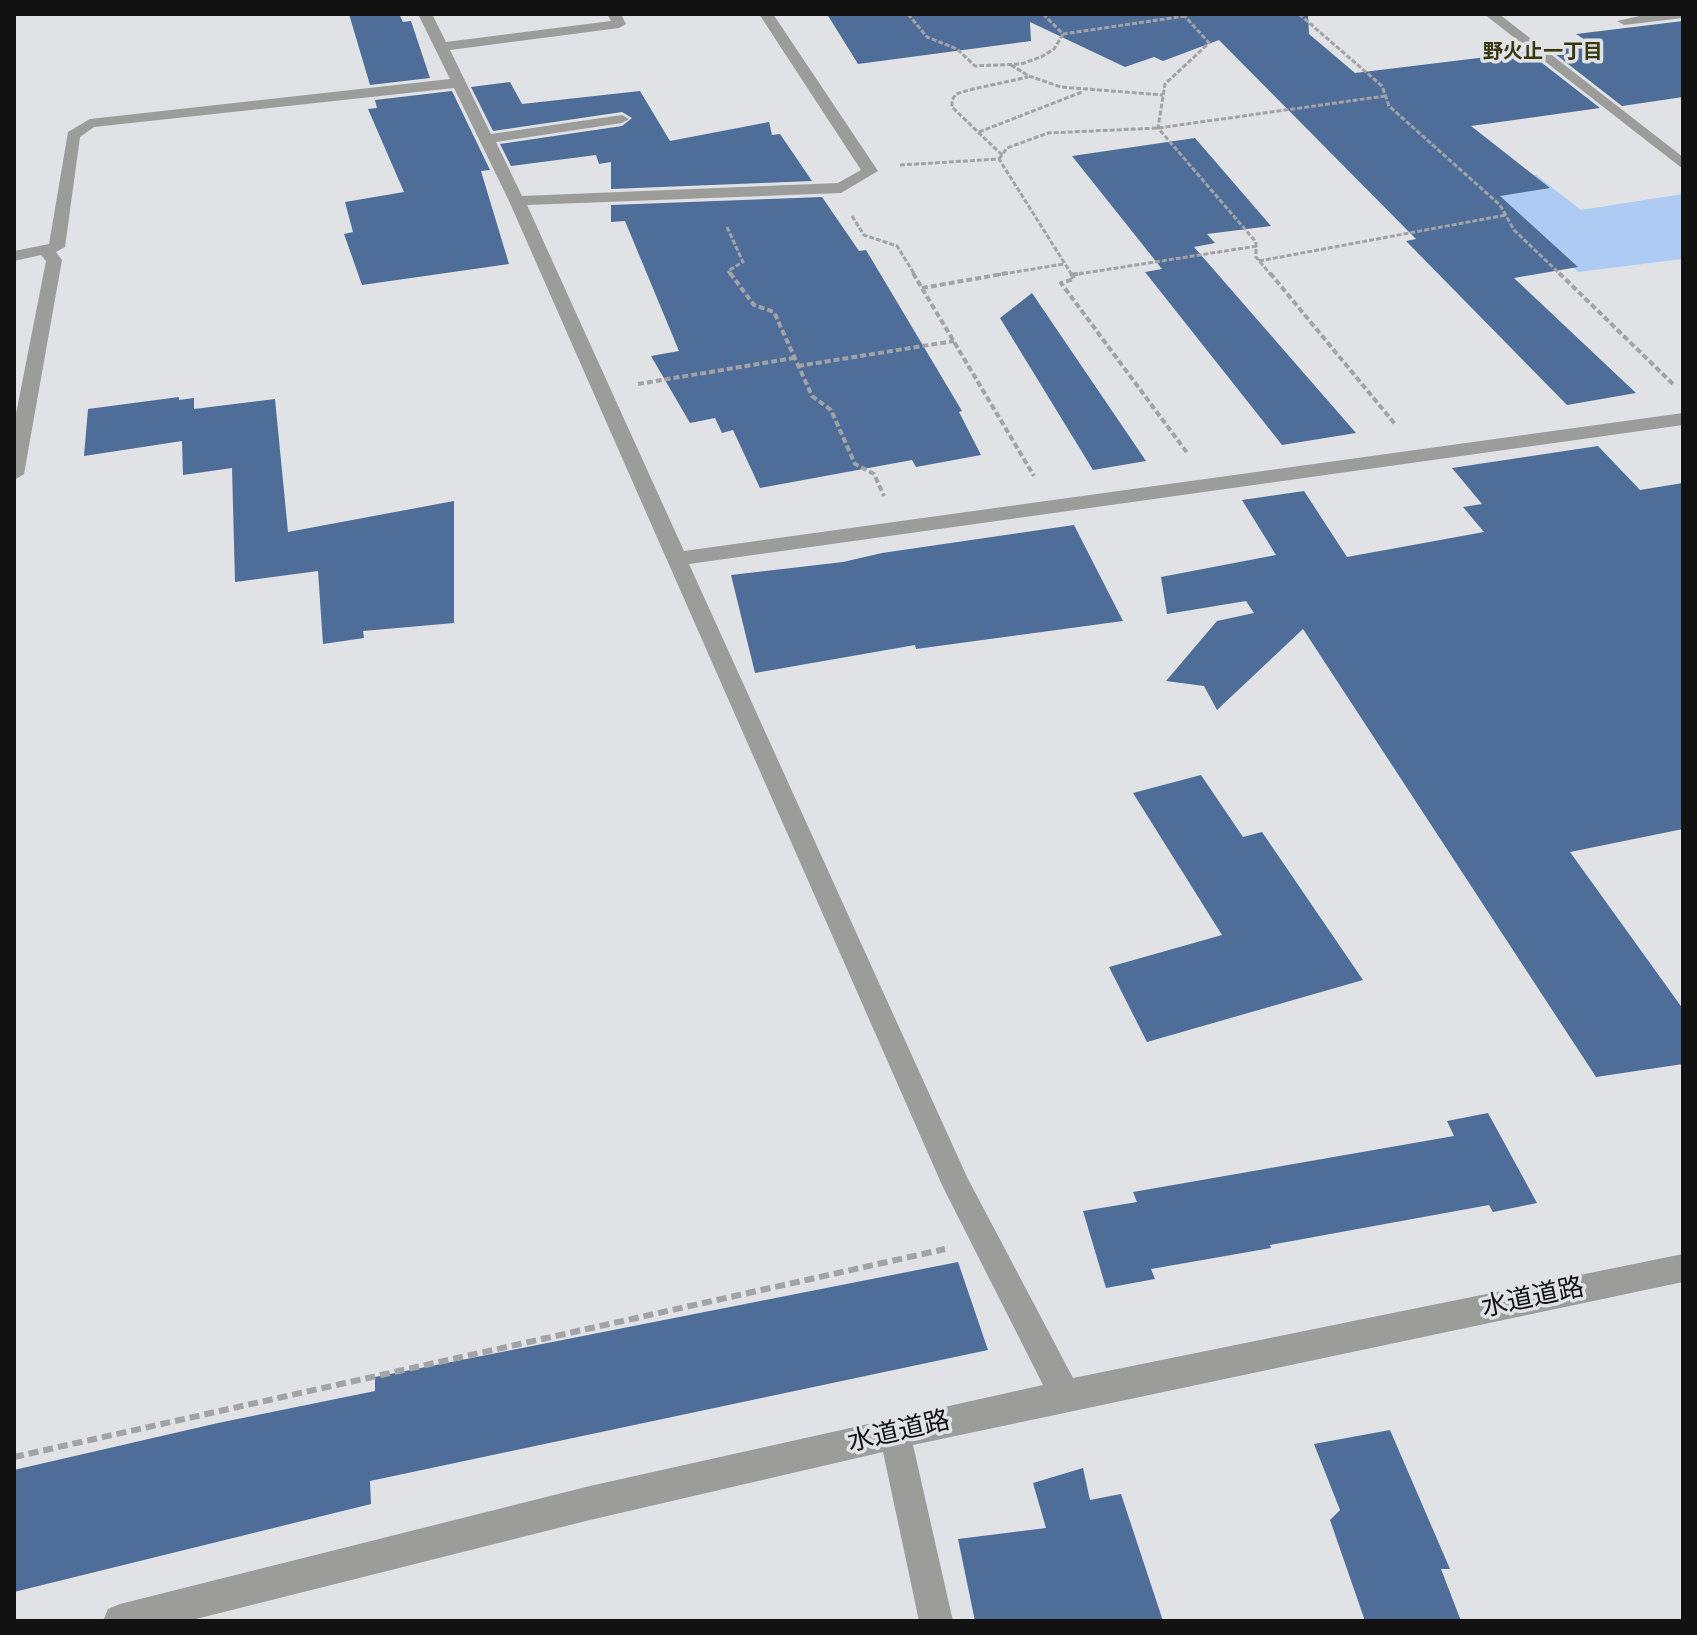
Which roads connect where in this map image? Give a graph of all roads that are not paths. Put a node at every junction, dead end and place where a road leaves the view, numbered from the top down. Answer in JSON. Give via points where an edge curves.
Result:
{"nodes":[{"id":1,"x":425,"y":14,"type":"edge"},
{"id":2,"x":614,"y":14,"type":"edge"},
{"id":3,"x":766,"y":14,"type":"edge"},
{"id":4,"x":1491,"y":14,"type":"edge"},
{"id":5,"x":1681,"y":14,"type":"edge"},
{"id":6,"x":1624,"y":21,"type":"dead end"},
{"id":7,"x":440,"y":47,"type":"junction"},
{"id":8,"x":456,"y":83,"type":"junction"},
{"id":9,"x":622,"y":119,"type":"dead end"},
{"id":10,"x":485,"y":139,"type":"junction"},
{"id":11,"x":1683,"y":164,"type":"edge"},
{"id":12,"x":517,"y":201,"type":"junction"},
{"id":13,"x":45,"y":250,"type":"junction"},
{"id":14,"x":14,"y":256,"type":"edge"},
{"id":15,"x":1683,"y":419,"type":"edge"},
{"id":16,"x":14,"y":474,"type":"edge"},
{"id":17,"x":676,"y":559,"type":"junction"},
{"id":18,"x":1683,"y":1268,"type":"edge"},
{"id":19,"x":1065,"y":1395,"type":"junction"},
{"id":20,"x":895,"y":1435,"type":"junction"},
{"id":21,"x":120,"y":1621,"type":"edge"},
{"id":22,"x":936,"y":1621,"type":"edge"}],
"edges":[{"from":1,"to":7,"type":"street"},
{"from":2,"to":7,"type":"street","via":[[619,24]]},
{"from":3,"to":12,"type":"street","via":[[870,171],[841,188]]},
{"from":4,"to":11,"type":"street"},
{"from":5,"to":6,"type":"street"},
{"from":7,"to":8,"type":"street"},
{"from":8,"to":10,"type":"street"},
{"from":8,"to":13,"type":"street","via":[[90,123],[73,135],[57,247]]},
{"from":9,"to":10,"type":"street"},
{"from":10,"to":12,"type":"street"},
{"from":12,"to":17,"type":"street"},
{"from":13,"to":14,"type":"street"},
{"from":13,"to":16,"type":"street","via":[[54,260]]},
{"from":15,"to":17,"type":"street"},
{"from":17,"to":19,"type":"street","via":[[956,1185]]},
{"from":18,"to":19,"type":"street","name":"水道道路"},
{"from":19,"to":20,"type":"street","name":"水道道路"},
{"from":20,"to":21,"type":"street","name":"水道道路","via":[[590,1503]]},
{"from":20,"to":22,"type":"street"}]}
